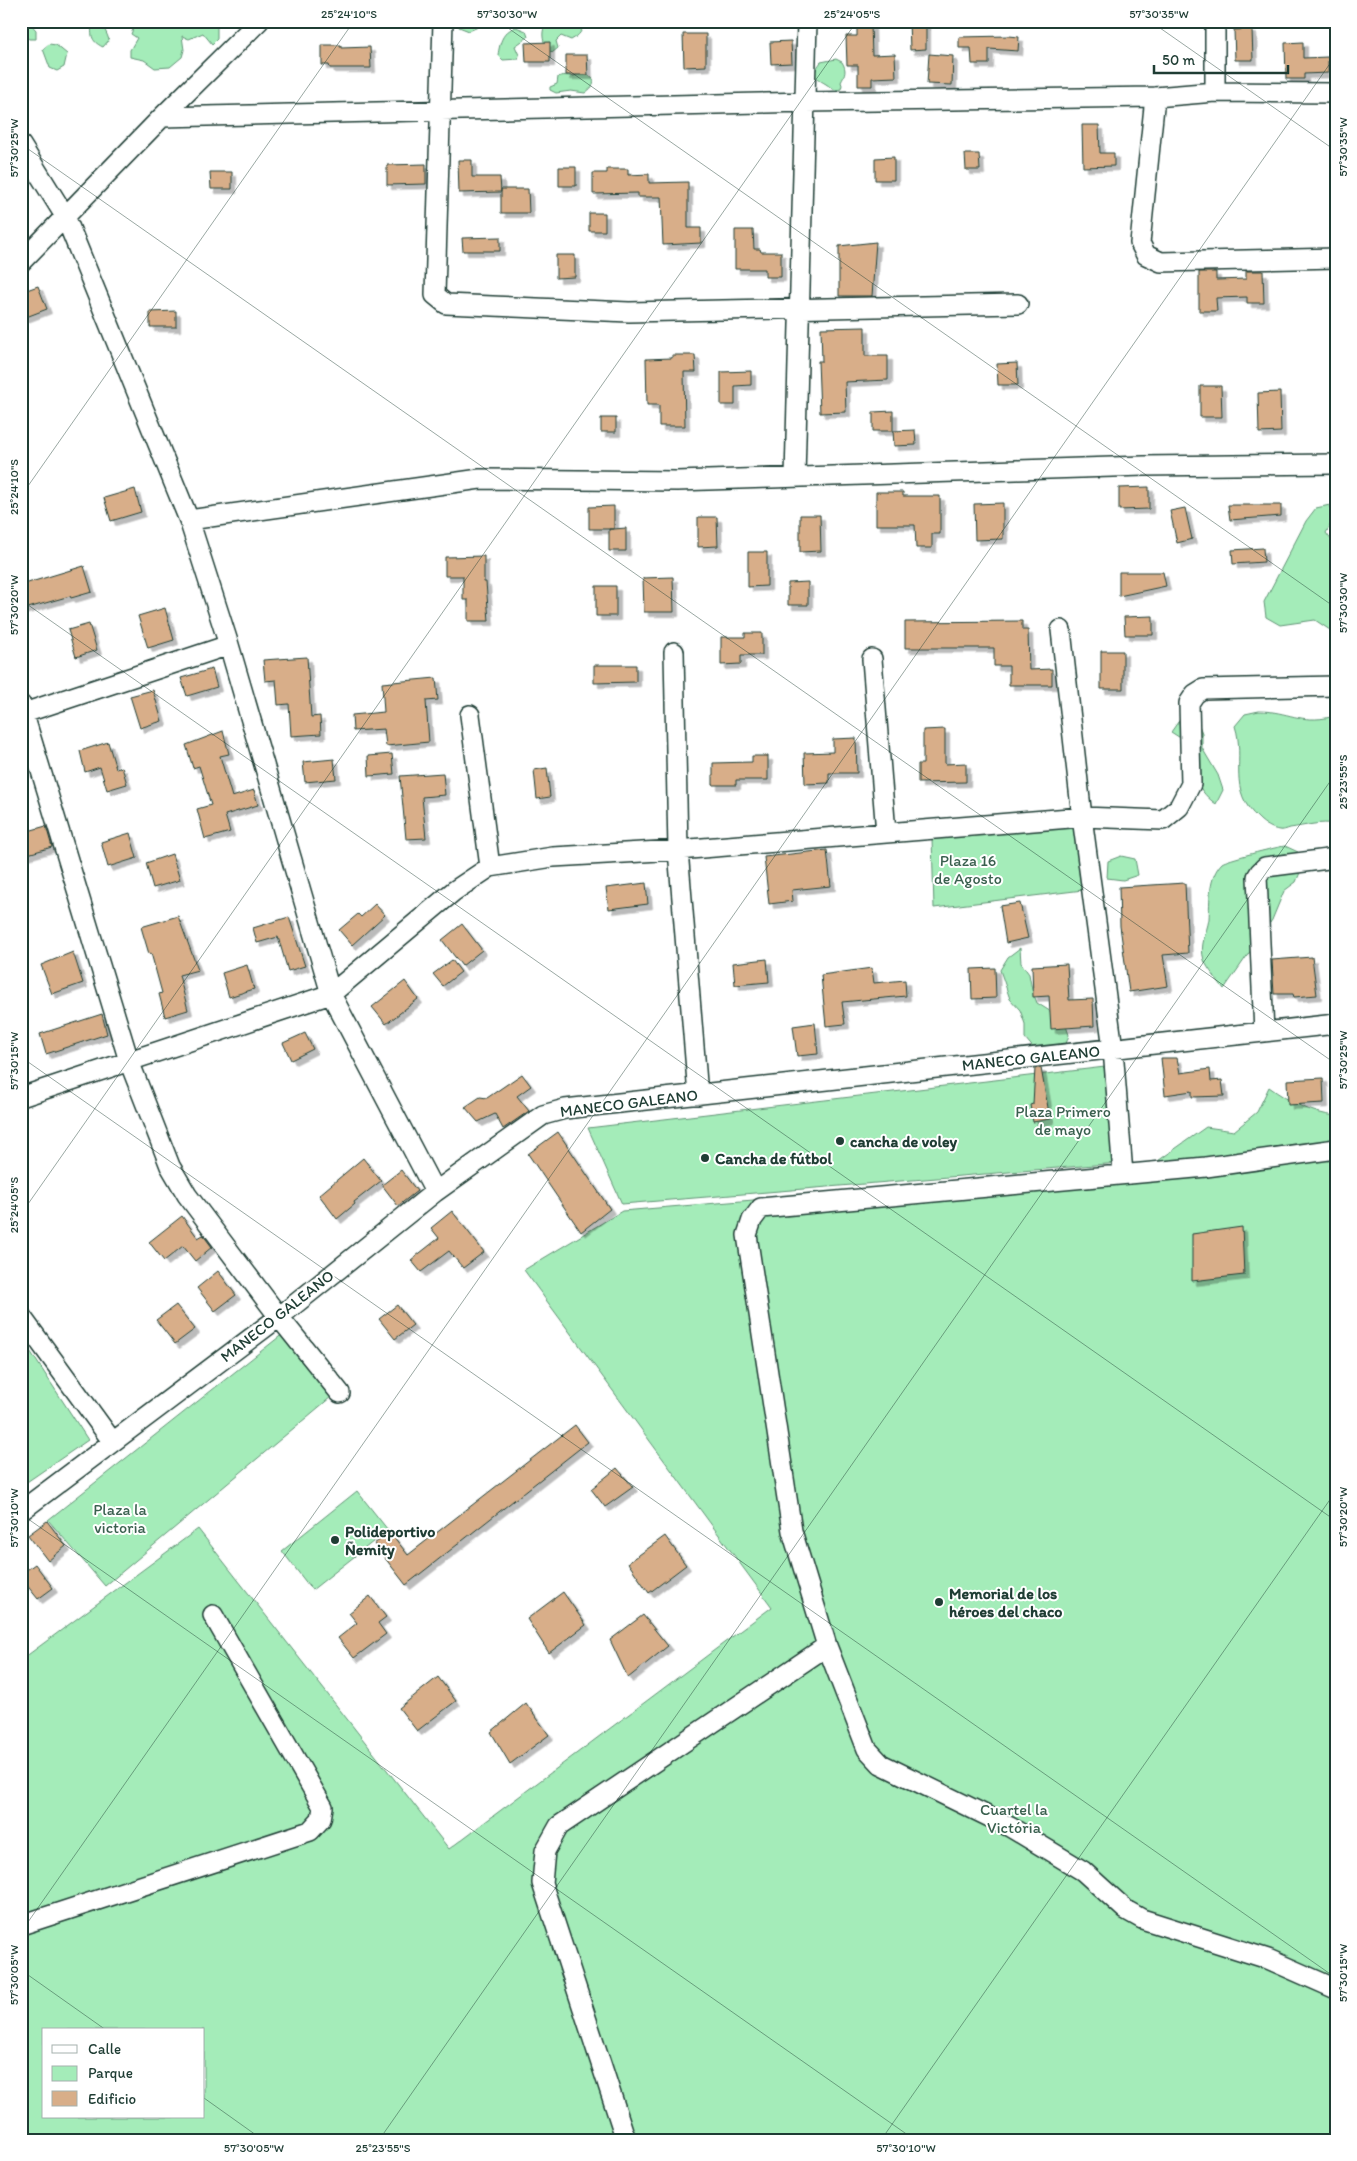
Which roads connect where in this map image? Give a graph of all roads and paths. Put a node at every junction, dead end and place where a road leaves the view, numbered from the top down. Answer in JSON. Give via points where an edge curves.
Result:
{"nodes":[{"id":1,"x":259,"y":21,"type":"edge"},
{"id":2,"x":443,"y":21,"type":"edge"},
{"id":3,"x":807,"y":21,"type":"edge"},
{"id":4,"x":1215,"y":21,"type":"edge"},
{"id":5,"x":1215,"y":92,"type":"junction"},
{"id":6,"x":1336,"y":93,"type":"edge"},
{"id":7,"x":1155,"y":97,"type":"junction"},
{"id":8,"x":806,"y":102,"type":"junction"},
{"id":9,"x":440,"y":111,"type":"junction"},
{"id":10,"x":162,"y":117,"type":"junction"},
{"id":11,"x":21,"y":145,"type":"edge"},
{"id":12,"x":65,"y":216,"type":"junction"},
{"id":13,"x":1336,"y":258,"type":"edge"},
{"id":14,"x":21,"y":262,"type":"edge"},
{"id":15,"x":1018,"y":304,"type":"dead end"},
{"id":16,"x":800,"y":310,"type":"junction"},
{"id":17,"x":1336,"y":464,"type":"edge"},
{"id":18,"x":795,"y":477,"type":"junction"},
{"id":19,"x":189,"y":520,"type":"junction"},
{"id":20,"x":1061,"y":630,"type":"dead end"},
{"id":21,"x":229,"y":645,"type":"junction"},
{"id":22,"x":674,"y":652,"type":"dead end"},
{"id":23,"x":872,"y":659,"type":"dead end"},
{"id":24,"x":1336,"y":686,"type":"edge"},
{"id":25,"x":22,"y":711,"type":"edge"},
{"id":26,"x":470,"y":715,"type":"dead end"},
{"id":27,"x":1082,"y":817,"type":"junction"},
{"id":28,"x":886,"y":833,"type":"junction"},
{"id":29,"x":678,"y":850,"type":"junction"},
{"id":30,"x":1336,"y":858,"type":"edge"},
{"id":31,"x":490,"y":867,"type":"junction"},
{"id":32,"x":331,"y":994,"type":"junction"},
{"id":33,"x":1336,"y":1024,"type":"edge"},
{"id":34,"x":1264,"y":1032,"type":"junction"},
{"id":35,"x":1113,"y":1049,"type":"junction"},
{"id":36,"x":130,"y":1061,"type":"junction"},
{"id":37,"x":698,"y":1095,"type":"junction"},
{"id":38,"x":21,"y":1097,"type":"edge"},
{"id":39,"x":1336,"y":1149,"type":"edge"},
{"id":40,"x":1123,"y":1174,"type":"junction"},
{"id":41,"x":435,"y":1192,"type":"junction"},
{"id":42,"x":21,"y":1316,"type":"edge"},
{"id":43,"x":279,"y":1317,"type":"junction"},
{"id":44,"x":340,"y":1393,"type":"dead end"},
{"id":45,"x":112,"y":1441,"type":"junction"},
{"id":46,"x":21,"y":1511,"type":"edge"},
{"id":47,"x":213,"y":1615,"type":"dead end"},
{"id":48,"x":827,"y":1646,"type":"junction"},
{"id":49,"x":21,"y":1925,"type":"edge"},
{"id":50,"x":1336,"y":1989,"type":"edge"},
{"id":51,"x":626,"y":2140,"type":"edge"}],
"edges":[{"from":1,"to":10,"type":"street"},
{"from":2,"to":9,"type":"street"},
{"from":3,"to":8,"type":"street"},
{"from":4,"to":5,"type":"street"},
{"from":5,"to":6,"type":"street"},
{"from":5,"to":7,"type":"street"},
{"from":7,"to":8,"type":"street"},
{"from":7,"to":13,"type":"street","via":[[1140,243],[1146,255],[1161,262]]},
{"from":8,"to":9,"type":"street"},
{"from":8,"to":16,"type":"street"},
{"from":9,"to":10,"type":"street"},
{"from":9,"to":16,"type":"street","via":[[435,295],[446,304],[629,312]]},
{"from":10,"to":12,"type":"street"},
{"from":11,"to":12,"type":"street"},
{"from":12,"to":14,"type":"street"},
{"from":12,"to":19,"type":"street"},
{"from":15,"to":16,"type":"street"},
{"from":16,"to":18,"type":"street"},
{"from":17,"to":18,"type":"street","via":[[1144,466]]},
{"from":18,"to":19,"type":"street","via":[[678,481],[480,479]]},
{"from":19,"to":21,"type":"street"},
{"from":20,"to":27,"type":"street"},
{"from":21,"to":25,"type":"street"},
{"from":21,"to":32,"type":"street"},
{"from":22,"to":29,"type":"street"},
{"from":23,"to":28,"type":"street"},
{"from":24,"to":27,"type":"street","via":[[1203,689],[1189,703],[1191,784],[1179,807],[1163,820]]},
{"from":25,"to":36,"type":"street"},
{"from":26,"to":31,"type":"street"},
{"from":27,"to":28,"type":"street"},
{"from":27,"to":35,"type":"street"},
{"from":28,"to":29,"type":"street"},
{"from":29,"to":31,"type":"street","via":[[553,857]]},
{"from":29,"to":37,"type":"street"},
{"from":30,"to":34,"type":"street","via":[[1265,867],[1260,872]]},
{"from":31,"to":32,"type":"street","via":[[454,891]]},
{"from":32,"to":36,"type":"street"},
{"from":32,"to":41,"type":"street"},
{"from":33,"to":34,"type":"street","name":"MANECO GALEANO"},
{"from":34,"to":35,"type":"street","name":"MANECO GALEANO"},
{"from":35,"to":37,"type":"street","name":"MANECO GALEANO"},
{"from":35,"to":40,"type":"street"},
{"from":36,"to":38,"type":"street"},
{"from":36,"to":43,"type":"street","via":[[170,1166],[187,1195]]},
{"from":37,"to":41,"type":"street","name":"MANECO GALEANO","via":[[564,1109],[542,1115]]},
{"from":39,"to":40,"type":"street","via":[[1206,1167]]},
{"from":40,"to":48,"type":"street","via":[[761,1208],[752,1220],[747,1235],[792,1531]]},
{"from":41,"to":43,"type":"street","name":"MANECO GALEANO"},
{"from":42,"to":45,"type":"street"},
{"from":43,"to":44,"type":"street"},
{"from":43,"to":45,"type":"street","name":"MANECO GALEANO"},
{"from":45,"to":46,"type":"street","name":"MANECO GALEANO"},
{"from":47,"to":49,"type":"street","via":[[323,1807],[321,1819],[310,1831]]},
{"from":48,"to":50,"type":"street","via":[[867,1749],[881,1764],[1010,1828],[1084,1871],[1126,1910],[1142,1919],[1268,1959]]},
{"from":48,"to":51,"type":"street","via":[[559,1826],[545,1851],[542,1883]]}]}
